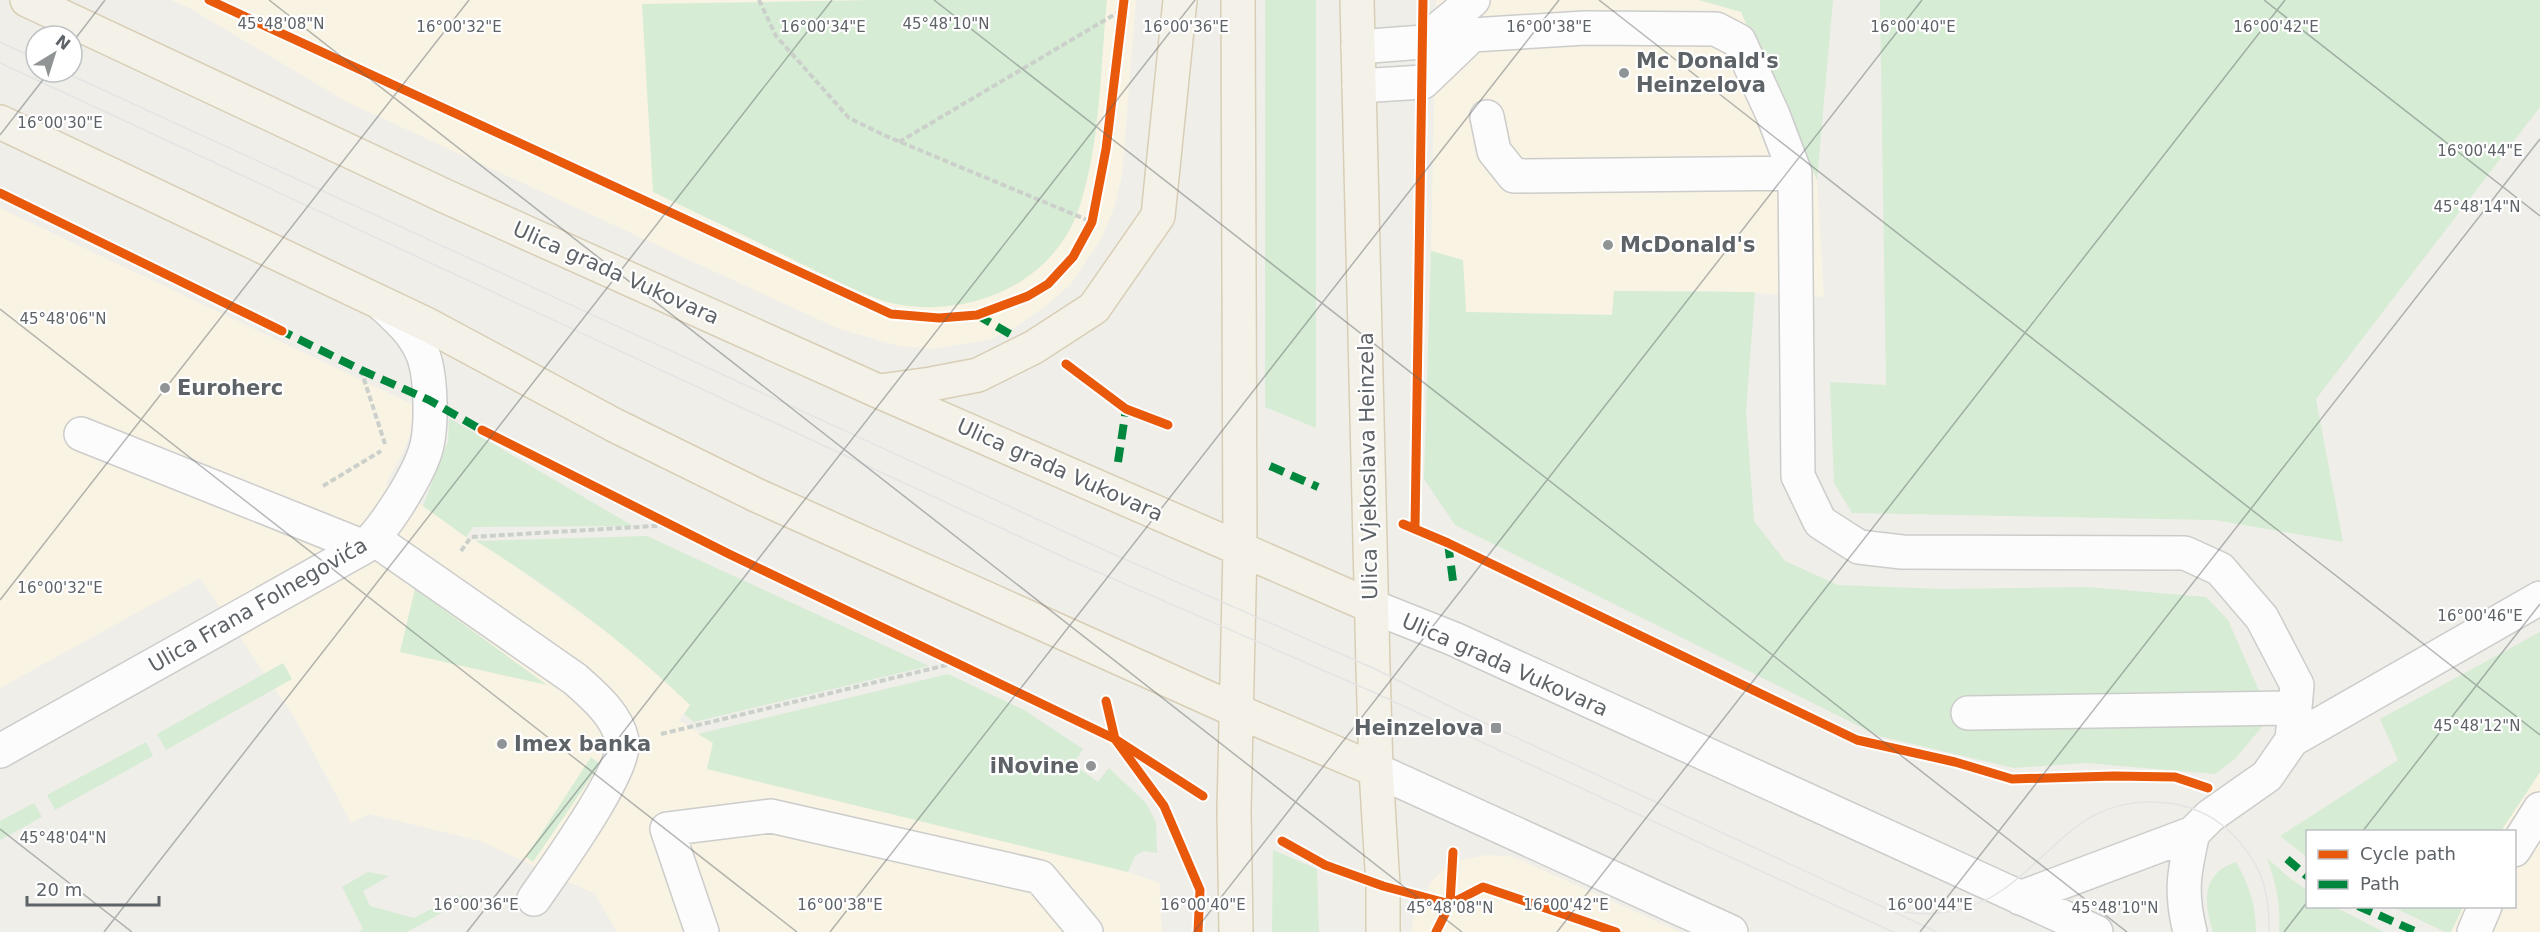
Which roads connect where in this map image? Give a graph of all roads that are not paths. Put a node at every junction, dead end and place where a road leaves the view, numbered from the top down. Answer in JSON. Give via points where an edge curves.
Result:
{"nodes":[{"id":1,"x":27,"y":0,"type":"edge"},
{"id":2,"x":1180,"y":0,"type":"edge"},
{"id":3,"x":1238,"y":0,"type":"edge"},
{"id":4,"x":1357,"y":0,"type":"edge"},
{"id":5,"x":1473,"y":0,"type":"edge"},
{"id":6,"x":1359,"y":47,"type":"junction"},
{"id":7,"x":1359,"y":86,"type":"junction"},
{"id":8,"x":1487,"y":117,"type":"dead end"},
{"id":9,"x":0,"y":122,"type":"edge"},
{"id":10,"x":1795,"y":173,"type":"junction"},
{"id":11,"x":379,"y":301,"type":"junction"},
{"id":12,"x":878,"y":391,"type":"junction"},
{"id":13,"x":81,"y":434,"type":"dead end"},
{"id":14,"x":369,"y":543,"type":"junction"},
{"id":15,"x":1240,"y":549,"type":"junction"},
{"id":16,"x":2540,"y":598,"type":"edge"},
{"id":17,"x":1371,"y":606,"type":"junction"},
{"id":18,"x":2295,"y":708,"type":"junction"},
{"id":19,"x":1237,"y":711,"type":"junction"},
{"id":20,"x":1968,"y":713,"type":"dead end"},
{"id":21,"x":2292,"y":740,"type":"junction"},
{"id":22,"x":0,"y":751,"type":"edge"},
{"id":23,"x":1376,"y":770,"type":"junction"},
{"id":24,"x":2540,"y":809,"type":"edge"},
{"id":25,"x":2193,"y":833,"type":"junction"},
{"id":26,"x":2516,"y":847,"type":"edge"},
{"id":27,"x":2020,"y":898,"type":"junction"},
{"id":28,"x":534,"y":899,"type":"dead end"},
{"id":29,"x":2484,"y":908,"type":"edge"},
{"id":30,"x":702,"y":932,"type":"edge"},
{"id":31,"x":1086,"y":932,"type":"edge"},
{"id":32,"x":1236,"y":932,"type":"edge"},
{"id":33,"x":1383,"y":932,"type":"edge"},
{"id":34,"x":1731,"y":932,"type":"edge"},
{"id":35,"x":2096,"y":932,"type":"edge"},
{"id":36,"x":2190,"y":932,"type":"edge"},
{"id":37,"x":2474,"y":932,"type":"edge"}],
"edges":[{"from":1,"to":12,"type":"main road","name":"Ulica grada Vukovara","via":[[458,202]]},
{"from":2,"to":12,"type":"main road","via":[[1158,216],[1094,308],[1034,347],[978,375]]},
{"from":3,"to":15,"type":"main road"},
{"from":4,"to":6,"type":"main road","name":"Ulica Vjekoslava Heinzela"},
{"from":5,"to":6,"type":"street","via":[[1423,42]]},
{"from":6,"to":7,"type":"main road","name":"Ulica Vjekoslava Heinzela"},
{"from":7,"to":10,"type":"street","via":[[1423,82],[1472,35],[1585,28],[1716,28],[1738,41]]},
{"from":7,"to":17,"type":"main road","name":"Ulica Vjekoslava Heinzela"},
{"from":8,"to":10,"type":"street","via":[[1494,151],[1514,177]]},
{"from":9,"to":11,"type":"main road"},
{"from":10,"to":18,"type":"street","via":[[1798,476],[1820,522],[1859,547],[1902,552],[2185,553],[2220,569],[2262,618],[2297,685]]},
{"from":11,"to":14,"type":"street","name":"Ulica Frana Folnegovića","via":[[407,328],[422,351],[428,376],[429,432],[425,454],[412,480]]},
{"from":11,"to":19,"type":"main road","via":[[756,495]]},
{"from":12,"to":15,"type":"main road","name":"Ulica grada Vukovara"},
{"from":13,"to":14,"type":"street","via":[[280,513]]},
{"from":14,"to":22,"type":"street","name":"Ulica Frana Folnegovića"},
{"from":14,"to":28,"type":"street","via":[[438,583],[575,679],[606,710],[618,729],[622,742],[616,769]]},
{"from":15,"to":17,"type":"main road","name":"Ulica grada Vukovara"},
{"from":15,"to":19,"type":"main road"},
{"from":16,"to":21,"type":"street"},
{"from":17,"to":23,"type":"main road","name":"Ulica Vjekoslava Heinzela"},
{"from":17,"to":27,"type":"street","name":"Ulica grada Vukovara","via":[[1454,639]]},
{"from":18,"to":20,"type":"street"},
{"from":18,"to":21,"type":"street"},
{"from":19,"to":23,"type":"main road"},
{"from":19,"to":32,"type":"main road"},
{"from":21,"to":25,"type":"street","via":[[2267,776],[2210,816]]},
{"from":23,"to":33,"type":"main road","name":"Ulica Vjekoslava Heinzela"},
{"from":23,"to":34,"type":"street"},
{"from":24,"to":26,"type":"street"},
{"from":25,"to":27,"type":"street"},
{"from":25,"to":36,"type":"street","via":[[2183,878]]},
{"from":27,"to":35,"type":"street","name":"Ulica grada Vukovara"},
{"from":29,"to":37,"type":"street"},
{"from":30,"to":31,"type":"street","via":[[668,830],[771,816],[1040,877]]}]}
